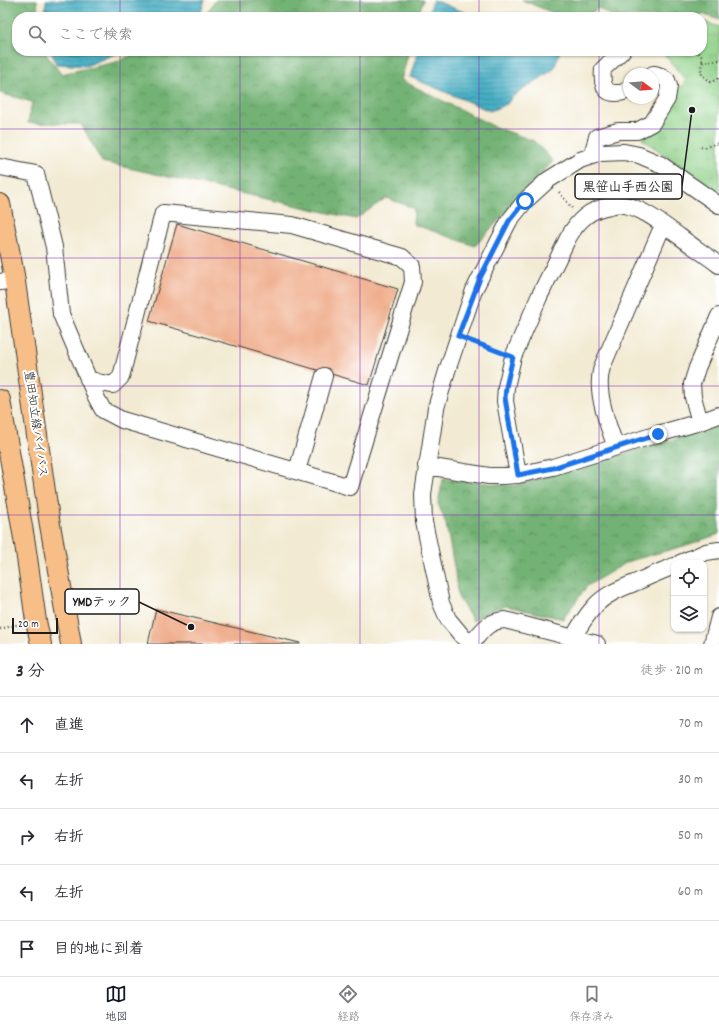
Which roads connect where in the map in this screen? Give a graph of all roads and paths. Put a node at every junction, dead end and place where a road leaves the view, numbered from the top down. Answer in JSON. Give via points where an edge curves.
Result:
{"nodes":[{"id":1,"x":617,"y":56,"type":"edge"},
{"id":2,"x":701,"y":56,"type":"edge"},
{"id":3,"x":719,"y":60,"type":"edge"},
{"id":4,"x":703,"y":62,"type":"junction"},
{"id":5,"x":659,"y":75,"type":"edge"},
{"id":6,"x":719,"y":78,"type":"edge"},
{"id":7,"x":623,"y":92,"type":"edge"},
{"id":8,"x":719,"y":143,"type":"edge"},
{"id":9,"x":701,"y":147,"type":"dead end"},
{"id":10,"x":592,"y":155,"type":"junction"},
{"id":11,"x":0,"y":167,"type":"edge"},
{"id":12,"x":548,"y":180,"type":"junction"},
{"id":13,"x":0,"y":204,"type":"edge"},
{"id":14,"x":719,"y":205,"type":"edge"},
{"id":15,"x":582,"y":218,"type":"junction"},
{"id":16,"x":663,"y":225,"type":"junction"},
{"id":17,"x":719,"y":265,"type":"edge"},
{"id":18,"x":7,"y":281,"type":"edge"},
{"id":19,"x":719,"y":316,"type":"edge"},
{"id":20,"x":458,"y":336,"type":"junction"},
{"id":21,"x":513,"y":357,"type":"junction"},
{"id":22,"x":324,"y":376,"type":"dead end"},
{"id":23,"x":88,"y":379,"type":"junction"},
{"id":24,"x":0,"y":400,"type":"edge"},
{"id":25,"x":719,"y":415,"type":"edge"},
{"id":26,"x":700,"y":422,"type":"junction"},
{"id":27,"x":616,"y":447,"type":"junction"},
{"id":28,"x":426,"y":466,"type":"junction"},
{"id":29,"x":297,"y":471,"type":"junction"},
{"id":30,"x":518,"y":475,"type":"junction"},
{"id":31,"x":719,"y":550,"type":"edge"},
{"id":32,"x":687,"y":560,"type":"edge"},
{"id":33,"x":671,"y":567,"type":"edge"},
{"id":34,"x":719,"y":617,"type":"edge"},
{"id":35,"x":573,"y":638,"type":"junction"},
{"id":36,"x":41,"y":644,"type":"edge"},
{"id":37,"x":71,"y":644,"type":"edge"},
{"id":38,"x":471,"y":644,"type":"edge"},
{"id":39,"x":597,"y":644,"type":"edge"},
{"id":40,"x":712,"y":644,"type":"edge"}],
"edges":[{"from":1,"to":7,"type":"street","via":[[603,69],[602,79],[609,92]]},
{"from":2,"to":4,"type":"path"},
{"from":3,"to":4,"type":"path"},
{"from":4,"to":6,"type":"path","via":[[702,75],[711,82]]},
{"from":5,"to":10,"type":"street","via":[[667,80],[669,86],[667,99],[652,123],[637,131],[618,131],[597,137]]},
{"from":8,"to":9,"type":"path"},
{"from":10,"to":12,"type":"street"},
{"from":10,"to":14,"type":"street","via":[[624,152],[639,155],[660,164]]},
{"from":11,"to":23,"type":"street","via":[[36,174],[54,247],[61,314]]},
{"from":12,"to":15,"type":"path"},
{"from":12,"to":20,"type":"street","via":[[525,201],[509,221],[480,278]]},
{"from":13,"to":18,"type":"main road","name":"豊田知立線バイパス"},
{"from":15,"to":16,"type":"street","via":[[595,210],[623,205],[641,211]]},
{"from":15,"to":21,"type":"street","via":[[568,238]]},
{"from":16,"to":17,"type":"street"},
{"from":16,"to":27,"type":"street","via":[[602,367],[601,396]]},
{"from":18,"to":37,"type":"main road","name":"豊田知立線バイパス"},
{"from":19,"to":26,"type":"street","via":[[696,368],[692,384]]},
{"from":20,"to":21,"type":"path"},
{"from":20,"to":28,"type":"street","via":[[436,408]]},
{"from":21,"to":30,"type":"street","via":[[505,398]]},
{"from":22,"to":29,"type":"street"},
{"from":23,"to":29,"type":"street","via":[[104,410],[122,420]]},
{"from":23,"to":29,"type":"street","via":[[113,385],[121,377],[163,213],[292,225],[402,258],[412,266],[413,282],[350,486]]},
{"from":24,"to":36,"type":"main road"},
{"from":25,"to":26,"type":"street"},
{"from":26,"to":27,"type":"street"},
{"from":27,"to":30,"type":"street","via":[[553,468]]},
{"from":28,"to":30,"type":"street","via":[[489,476]]},
{"from":28,"to":38,"type":"street","via":[[424,522],[441,603],[448,619]]},
{"from":31,"to":32,"type":"street"},
{"from":33,"to":35,"type":"street","via":[[602,599],[594,606]]},
{"from":34,"to":40,"type":"street"},
{"from":35,"to":38,"type":"street","via":[[505,620],[487,625]]},
{"from":35,"to":39,"type":"street"}]}
